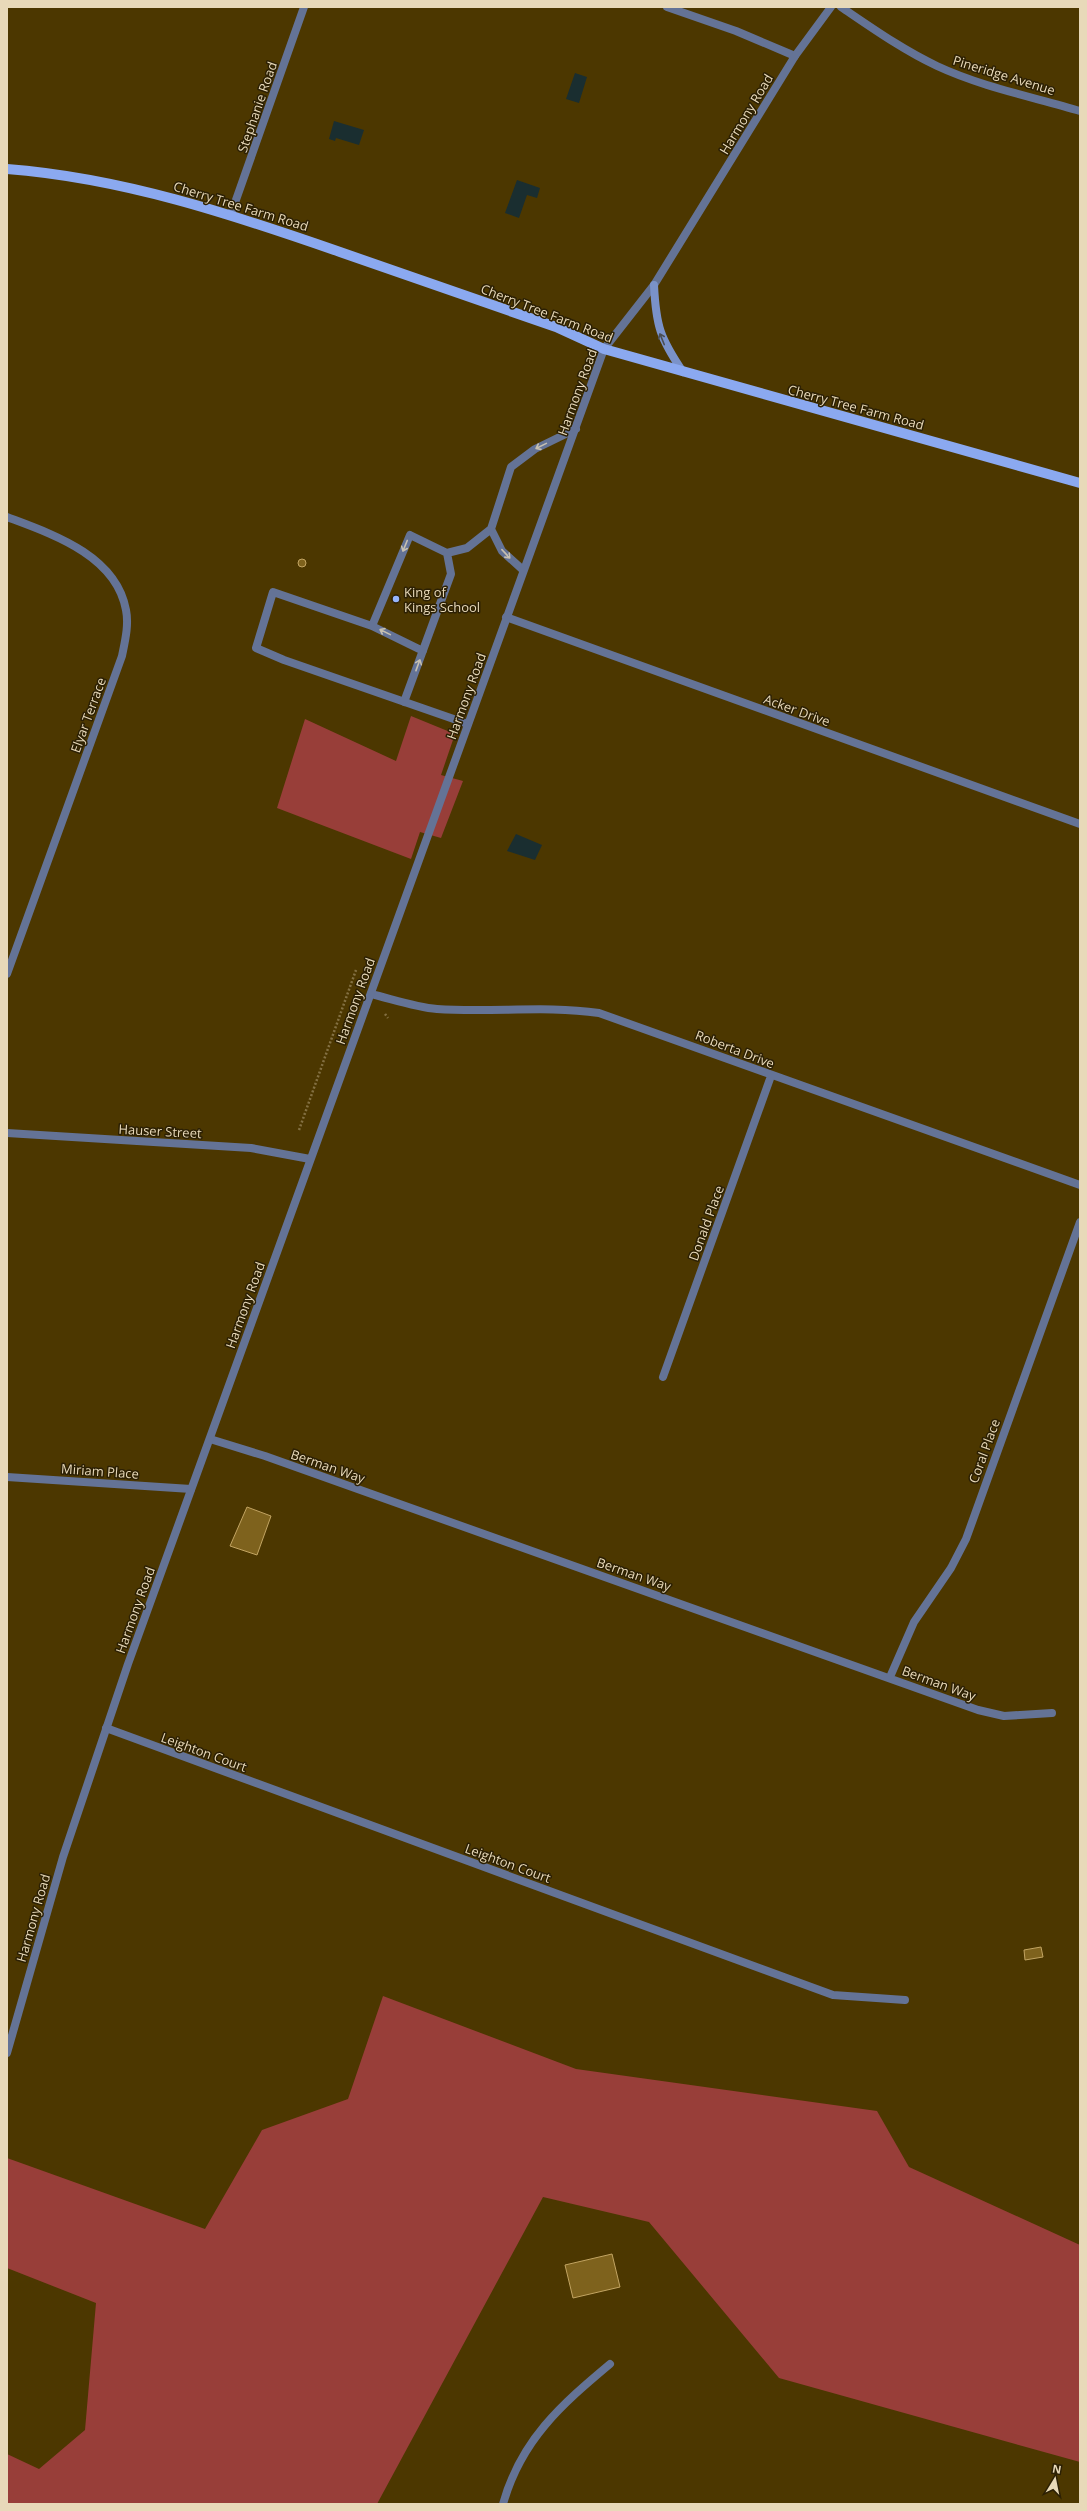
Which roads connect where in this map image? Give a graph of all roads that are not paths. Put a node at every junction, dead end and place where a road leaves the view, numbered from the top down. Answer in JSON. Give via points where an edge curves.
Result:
{"nodes":[{"id":1,"x":304,"y":7,"type":"edge"},
{"id":2,"x":666,"y":7,"type":"edge"},
{"id":3,"x":831,"y":7,"type":"edge"},
{"id":4,"x":842,"y":7,"type":"edge"},
{"id":5,"x":795,"y":56,"type":"junction"},
{"id":6,"x":1080,"y":111,"type":"edge"},
{"id":7,"x":7,"y":169,"type":"edge"},
{"id":8,"x":231,"y":214,"type":"junction"},
{"id":9,"x":654,"y":285,"type":"junction"},
{"id":10,"x":604,"y":350,"type":"junction"},
{"id":11,"x":683,"y":372,"type":"junction"},
{"id":12,"x":576,"y":430,"type":"junction"},
{"id":13,"x":1080,"y":483,"type":"edge"},
{"id":14,"x":7,"y":517,"type":"edge"},
{"id":15,"x":491,"y":529,"type":"junction"},
{"id":16,"x":447,"y":553,"type":"junction"},
{"id":17,"x":523,"y":570,"type":"junction"},
{"id":18,"x":506,"y":617,"type":"junction"},
{"id":19,"x":372,"y":626,"type":"junction"},
{"id":20,"x":423,"y":651,"type":"junction"},
{"id":21,"x":404,"y":702,"type":"junction"},
{"id":22,"x":468,"y":724,"type":"junction"},
{"id":23,"x":1080,"y":824,"type":"edge"},
{"id":24,"x":7,"y":974,"type":"edge"},
{"id":25,"x":371,"y":994,"type":"junction"},
{"id":26,"x":771,"y":1076,"type":"junction"},
{"id":27,"x":7,"y":1134,"type":"edge"},
{"id":28,"x":310,"y":1159,"type":"junction"},
{"id":29,"x":1080,"y":1184,"type":"edge"},
{"id":30,"x":1080,"y":1222,"type":"edge"},
{"id":31,"x":663,"y":1377,"type":"dead end"},
{"id":32,"x":210,"y":1439,"type":"junction"},
{"id":33,"x":7,"y":1477,"type":"edge"},
{"id":34,"x":191,"y":1489,"type":"junction"},
{"id":35,"x":890,"y":1678,"type":"junction"},
{"id":36,"x":1052,"y":1713,"type":"dead end"},
{"id":37,"x":106,"y":1728,"type":"junction"},
{"id":38,"x":905,"y":2000,"type":"dead end"},
{"id":39,"x":7,"y":2053,"type":"edge"},
{"id":40,"x":610,"y":2364,"type":"dead end"},
{"id":41,"x":503,"y":2504,"type":"edge"}],
"edges":[{"from":1,"to":8,"type":"street","name":"Stephanie Road"},
{"from":2,"to":5,"type":"street","via":[[736,31]]},
{"from":3,"to":5,"type":"street","name":"Harmony Road"},
{"from":4,"to":6,"type":"street","name":"Pineridge Avenue","via":[[909,51],[970,80]]},
{"from":5,"to":9,"type":"street","name":"Harmony Road"},
{"from":7,"to":8,"type":"main road","name":"Cherry Tree Farm Road","via":[[95,180],[148,191]]},
{"from":8,"to":10,"type":"main road","name":"Cherry Tree Farm Road","via":[[556,327]]},
{"from":9,"to":10,"type":"street","name":"Harmony Road"},
{"from":11,"to":9,"type":"main road","one_way":true,"via":[[665,346],[658,329]]},
{"from":10,"to":11,"type":"main road","name":"Cherry Tree Farm Road"},
{"from":10,"to":12,"type":"street","name":"Harmony Road"},
{"from":11,"to":13,"type":"main road","name":"Cherry Tree Farm Road"},
{"from":12,"to":15,"type":"street","one_way":true,"via":[[535,449],[511,467]]},
{"from":12,"to":17,"type":"street","name":"Harmony Road"},
{"from":14,"to":24,"type":"street","name":"Elyar Terrace","via":[[68,542],[101,566],[120,593],[126,611],[127,632],[122,656]]},
{"from":15,"to":16,"type":"street","via":[[467,548]]},
{"from":15,"to":17,"type":"street","one_way":true,"via":[[502,551]]},
{"from":16,"to":19,"type":"street","one_way":true,"via":[[410,535]]},
{"from":16,"to":20,"type":"street","via":[[451,574]]},
{"from":17,"to":18,"type":"street","name":"Harmony Road"},
{"from":18,"to":22,"type":"street","name":"Harmony Road"},
{"from":18,"to":23,"type":"street","name":"Acker Drive"},
{"from":20,"to":19,"type":"street","one_way":true},
{"from":19,"to":21,"type":"street","via":[[273,592],[256,648]]},
{"from":21,"to":20,"type":"street","one_way":true},
{"from":21,"to":22,"type":"street"},
{"from":22,"to":25,"type":"street","name":"Harmony Road"},
{"from":25,"to":26,"type":"street","name":"Roberta Drive","via":[[435,1009],[474,1011],[560,1008],[599,1013]]},
{"from":25,"to":28,"type":"street","name":"Harmony Road"},
{"from":26,"to":29,"type":"street","name":"Roberta Drive"},
{"from":26,"to":31,"type":"street","name":"Donald Place"},
{"from":27,"to":28,"type":"street","name":"Hauser Street","via":[[251,1148]]},
{"from":28,"to":32,"type":"street","name":"Harmony Road"},
{"from":30,"to":35,"type":"street","name":"Coral Place","via":[[966,1539],[951,1568],[914,1622]]},
{"from":32,"to":34,"type":"street","name":"Harmony Road"},
{"from":32,"to":35,"type":"street","name":"Berman Way"},
{"from":33,"to":34,"type":"street","name":"Miriam Place"},
{"from":34,"to":37,"type":"street","name":"Harmony Road"},
{"from":35,"to":36,"type":"street","name":"Berman Way","via":[[990,1713],[1004,1716]]},
{"from":37,"to":38,"type":"street","name":"Leighton Court","via":[[833,1995]]},
{"from":37,"to":39,"type":"street","name":"Harmony Road","via":[[63,1857]]},
{"from":40,"to":41,"type":"street","via":[[565,2402],[543,2427],[523,2455]]}]}
